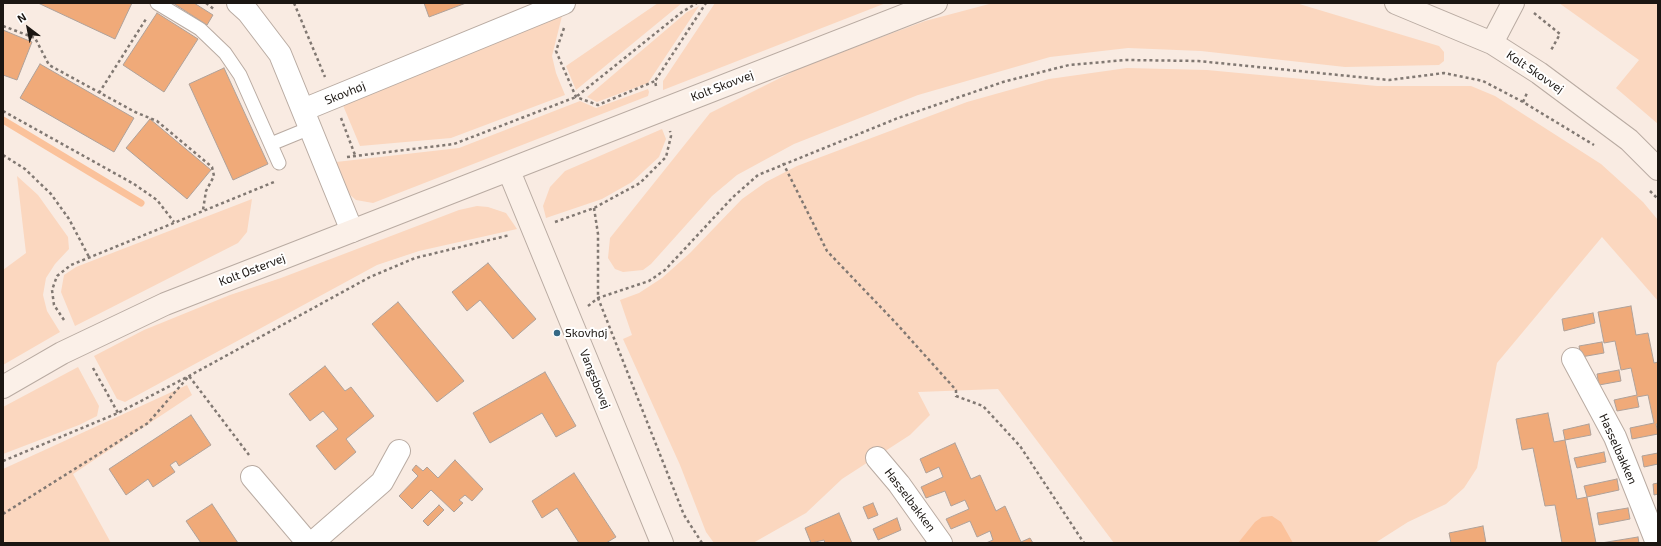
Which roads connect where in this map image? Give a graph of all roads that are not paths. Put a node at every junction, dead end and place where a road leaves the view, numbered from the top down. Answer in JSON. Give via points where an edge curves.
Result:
{"nodes":[{"id":1,"x":157,"y":3,"type":"edge"},
{"id":2,"x":238,"y":3,"type":"edge"},
{"id":3,"x":936,"y":3,"type":"edge"},
{"id":4,"x":1396,"y":3,"type":"edge"},
{"id":5,"x":1513,"y":3,"type":"edge"},
{"id":6,"x":563,"y":4,"type":"edge"},
{"id":7,"x":1492,"y":43,"type":"junction"},
{"id":8,"x":306,"y":119,"type":"junction"},
{"id":9,"x":271,"y":144,"type":"junction"},
{"id":10,"x":279,"y":163,"type":"dead end"},
{"id":11,"x":1658,"y":169,"type":"edge"},
{"id":12,"x":509,"y":171,"type":"junction"},
{"id":13,"x":352,"y":230,"type":"junction"},
{"id":14,"x":1573,"y":359,"type":"dead end"},
{"id":15,"x":3,"y":387,"type":"edge"},
{"id":16,"x":399,"y":451,"type":"dead end"},
{"id":17,"x":877,"y":458,"type":"dead end"},
{"id":18,"x":252,"y":477,"type":"road end"},
{"id":19,"x":308,"y":543,"type":"edge"},
{"id":20,"x":312,"y":543,"type":"edge"},
{"id":21,"x":662,"y":543,"type":"edge"},
{"id":22,"x":941,"y":543,"type":"edge"},
{"id":23,"x":1658,"y":543,"type":"edge"}],
"edges":[{"from":1,"to":9,"type":"lane","via":[[200,29],[225,53],[240,75]]},
{"from":2,"to":8,"type":"street","via":[[280,54]]},
{"from":3,"to":12,"type":"street","name":"Kolt Skovvej"},
{"from":4,"to":7,"type":"street","name":"Kolt Skovvej"},
{"from":5,"to":7,"type":"street"},
{"from":6,"to":8,"type":"street","name":"Skovhøj"},
{"from":7,"to":11,"type":"street","name":"Kolt Skovvej","via":[[1539,73],[1629,140]]},
{"from":8,"to":9,"type":"lane"},
{"from":8,"to":13,"type":"street"},
{"from":9,"to":10,"type":"lane"},
{"from":12,"to":13,"type":"street","name":"Kolt Østervej"},
{"from":12,"to":21,"type":"street","name":"Vangsbovej"},
{"from":13,"to":15,"type":"street","name":"Kolt Østervej","via":[[165,304],[62,353]]},
{"from":14,"to":23,"type":"street","name":"Hasselbakken","via":[[1615,437]]},
{"from":16,"to":20,"type":"street","via":[[382,482]]},
{"from":17,"to":22,"type":"street","name":"Hasselbakken"},
{"from":18,"to":19,"type":"street"}]}
